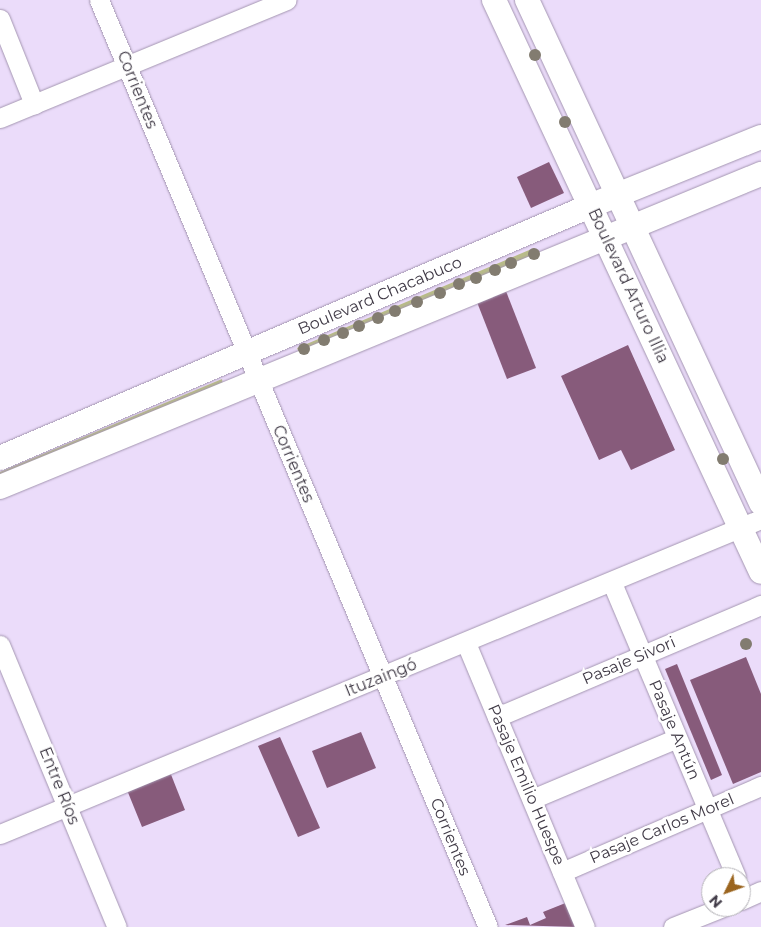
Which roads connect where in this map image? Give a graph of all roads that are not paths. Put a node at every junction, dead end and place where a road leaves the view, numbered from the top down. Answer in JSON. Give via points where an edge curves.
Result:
{"nodes":[{"id":1,"x":99,"y":0,"type":"edge"},
{"id":2,"x":287,"y":0,"type":"edge"},
{"id":3,"x":494,"y":0,"type":"edge"},
{"id":4,"x":527,"y":0,"type":"edge"},
{"id":5,"x":0,"y":19,"type":"edge"},
{"id":6,"x":128,"y":66,"type":"junction"},
{"id":7,"x":34,"y":104,"type":"junction"},
{"id":8,"x":0,"y":118,"type":"edge"},
{"id":9,"x":761,"y":137,"type":"edge"},
{"id":10,"x":761,"y":174,"type":"edge"},
{"id":11,"x":617,"y":194,"type":"junction"},
{"id":12,"x":590,"y":206,"type":"junction"},
{"id":13,"x":633,"y":228,"type":"junction"},
{"id":14,"x":606,"y":239,"type":"junction"},
{"id":15,"x":245,"y":353,"type":"junction"},
{"id":16,"x":258,"y":382,"type":"junction"},
{"id":17,"x":0,"y":458,"type":"edge"},
{"id":18,"x":0,"y":487,"type":"edge"},
{"id":19,"x":761,"y":503,"type":"edge"},
{"id":20,"x":751,"y":524,"type":"edge"},
{"id":21,"x":761,"y":572,"type":"edge"},
{"id":22,"x":612,"y":583,"type":"junction"},
{"id":23,"x":761,"y":605,"type":"edge"},
{"id":24,"x":466,"y":643,"type":"junction"},
{"id":25,"x":0,"y":645,"type":"edge"},
{"id":26,"x":643,"y":656,"type":"junction"},
{"id":27,"x":384,"y":676,"type":"junction"},
{"id":28,"x":497,"y":717,"type":"junction"},
{"id":29,"x":677,"y":738,"type":"junction"},
{"id":30,"x":761,"y":786,"type":"edge"},
{"id":31,"x":532,"y":799,"type":"junction"},
{"id":32,"x":67,"y":807,"type":"junction"},
{"id":33,"x":708,"y":811,"type":"junction"},
{"id":34,"x":0,"y":834,"type":"edge"},
{"id":35,"x":732,"y":867,"type":"edge"},
{"id":36,"x":562,"y":872,"type":"junction"},
{"id":37,"x":701,"y":916,"type":"edge"},
{"id":38,"x":117,"y":927,"type":"edge"},
{"id":39,"x":488,"y":927,"type":"edge"},
{"id":40,"x":586,"y":927,"type":"edge"},
{"id":41,"x":673,"y":927,"type":"edge"}],
"edges":[{"from":1,"to":6,"type":"street","name":"Corrientes"},
{"from":2,"to":6,"type":"street"},
{"from":3,"to":12,"type":"main road","name":"Boulevard Arturo Illia"},
{"from":4,"to":11,"type":"main road","name":"Boulevard Arturo Illia"},
{"from":5,"to":7,"type":"street"},
{"from":6,"to":7,"type":"street"},
{"from":6,"to":15,"type":"street","name":"Corrientes"},
{"from":7,"to":8,"type":"street"},
{"from":9,"to":11,"type":"main road","name":"Boulevard Chacabuco"},
{"from":10,"to":13,"type":"main road","name":"Boulevard Chacabuco"},
{"from":11,"to":12,"type":"main road","name":"Boulevard Chacabuco"},
{"from":11,"to":13,"type":"main road","name":"Boulevard Arturo Illia"},
{"from":12,"to":14,"type":"main road","name":"Boulevard Arturo Illia"},
{"from":12,"to":15,"type":"main road","name":"Boulevard Chacabuco"},
{"from":13,"to":14,"type":"main road","name":"Boulevard Chacabuco"},
{"from":13,"to":19,"type":"main road","name":"Boulevard Arturo Illia"},
{"from":14,"to":16,"type":"main road","name":"Boulevard Chacabuco"},
{"from":14,"to":20,"type":"main road","name":"Boulevard Arturo Illia"},
{"from":15,"to":16,"type":"street","name":"Corrientes"},
{"from":15,"to":17,"type":"main road","name":"Boulevard Chacabuco"},
{"from":16,"to":18,"type":"main road","name":"Boulevard Chacabuco"},
{"from":16,"to":27,"type":"street","name":"Corrientes"},
{"from":20,"to":21,"type":"main road","name":"Boulevard Arturo Illia"},
{"from":20,"to":22,"type":"street","name":"Ituzaingó"},
{"from":22,"to":24,"type":"street","name":"Ituzaingó"},
{"from":22,"to":26,"type":"street","name":"Pasaje Antún"},
{"from":23,"to":26,"type":"street","name":"Pasaje Sivori"},
{"from":24,"to":27,"type":"street","name":"Ituzaingó"},
{"from":24,"to":28,"type":"street","name":"Pasaje Emilio Huespe"},
{"from":25,"to":32,"type":"street","name":"Entre Ríos"},
{"from":26,"to":28,"type":"street","name":"Pasaje Sivori"},
{"from":26,"to":29,"type":"street","name":"Pasaje Antún"},
{"from":27,"to":32,"type":"street","name":"Ituzaingó"},
{"from":27,"to":39,"type":"street","name":"Corrientes"},
{"from":28,"to":31,"type":"street","name":"Pasaje Emilio Huespe"},
{"from":29,"to":31,"type":"street"},
{"from":29,"to":33,"type":"street","name":"Pasaje Antún"},
{"from":30,"to":33,"type":"street","name":"Pasaje Carlos Morel"},
{"from":31,"to":36,"type":"street","name":"Pasaje Emilio Huespe"},
{"from":32,"to":34,"type":"street","name":"Ituzaingó"},
{"from":32,"to":38,"type":"street","name":"Entre Ríos"},
{"from":33,"to":35,"type":"street","name":"Pasaje Antún"},
{"from":33,"to":36,"type":"street","name":"Pasaje Carlos Morel"},
{"from":36,"to":40,"type":"street","name":"Pasaje Emilio Huespe"},
{"from":37,"to":41,"type":"street"}]}
